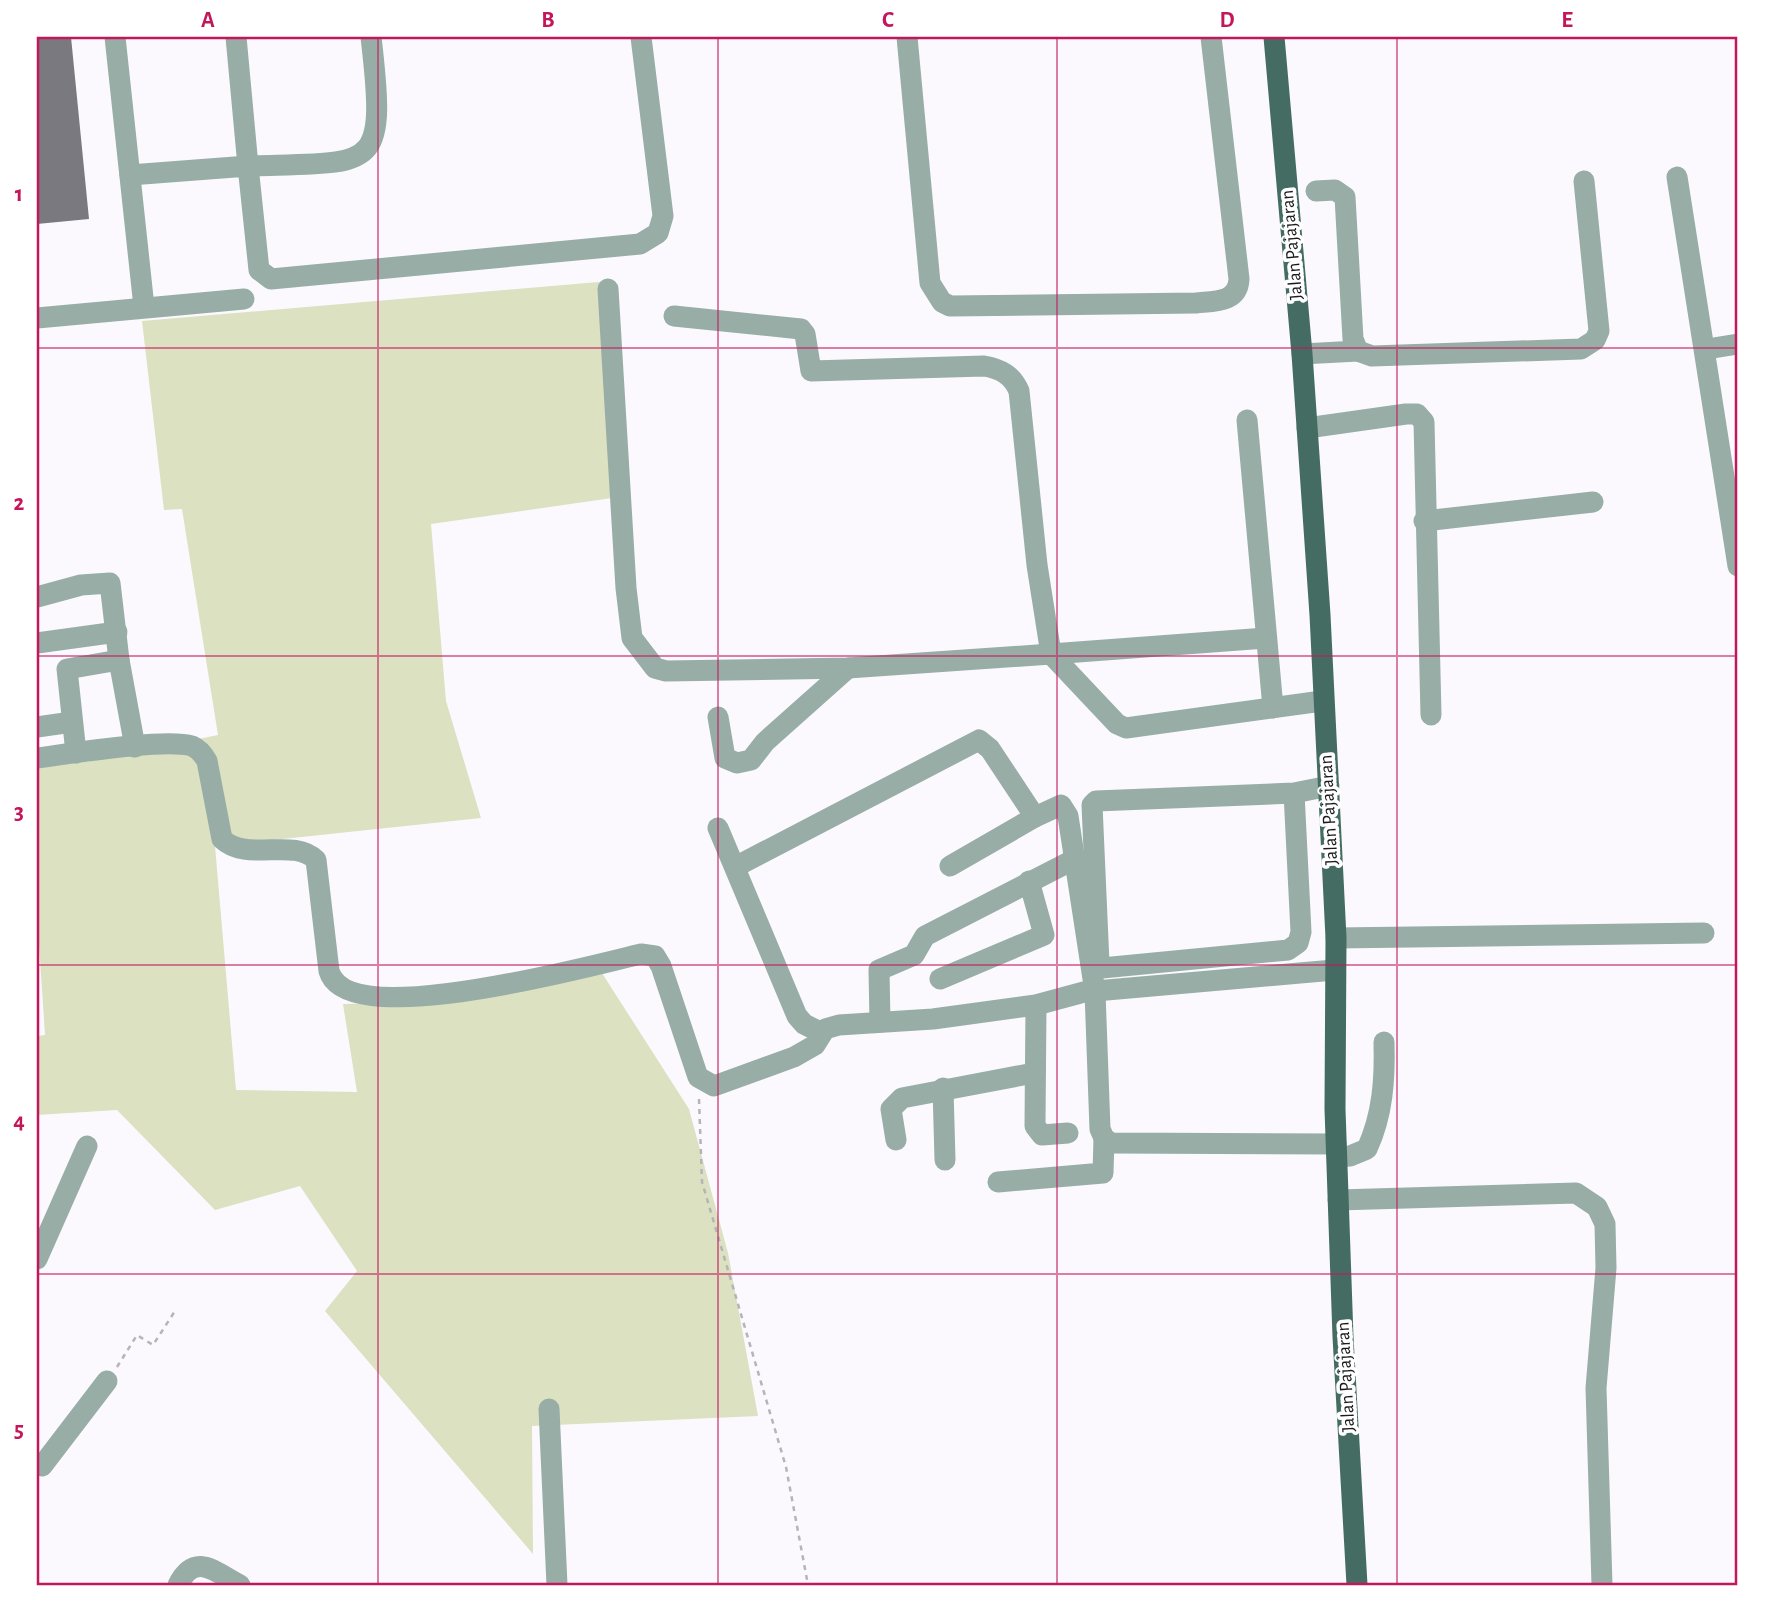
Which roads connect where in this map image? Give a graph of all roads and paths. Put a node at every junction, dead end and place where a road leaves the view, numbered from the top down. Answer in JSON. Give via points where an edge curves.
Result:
{"nodes":[{"id":1,"x":115,"y":37,"type":"edge"},
{"id":2,"x":236,"y":37,"type":"edge"},
{"id":3,"x":371,"y":37,"type":"edge"},
{"id":4,"x":641,"y":37,"type":"edge"},
{"id":5,"x":907,"y":37,"type":"edge"},
{"id":6,"x":1212,"y":37,"type":"edge"},
{"id":7,"x":1274,"y":37,"type":"edge"},
{"id":8,"x":248,"y":166,"type":"junction"},
{"id":9,"x":130,"y":175,"type":"junction"},
{"id":10,"x":1677,"y":177,"type":"dead end"},
{"id":11,"x":1584,"y":181,"type":"dead end"},
{"id":12,"x":1316,"y":191,"type":"dead end"},
{"id":13,"x":608,"y":289,"type":"dead end"},
{"id":14,"x":244,"y":299,"type":"dead end"},
{"id":15,"x":144,"y":307,"type":"junction"},
{"id":16,"x":674,"y":316,"type":"dead end"},
{"id":17,"x":37,"y":318,"type":"edge"},
{"id":18,"x":1738,"y":344,"type":"edge"},
{"id":19,"x":1707,"y":349,"type":"junction"},
{"id":20,"x":1358,"y":351,"type":"junction"},
{"id":21,"x":1302,"y":354,"type":"junction"},
{"id":22,"x":1247,"y":420,"type":"dead end"},
{"id":23,"x":1307,"y":428,"type":"junction"},
{"id":24,"x":1730,"y":442,"type":"edge"},
{"id":25,"x":1593,"y":502,"type":"dead end"},
{"id":26,"x":1424,"y":521,"type":"junction"},
{"id":27,"x":1738,"y":559,"type":"edge"},
{"id":28,"x":1738,"y":566,"type":"edge"},
{"id":29,"x":37,"y":597,"type":"edge"},
{"id":30,"x":117,"y":632,"type":"junction"},
{"id":31,"x":1266,"y":638,"type":"junction"},
{"id":32,"x":37,"y":643,"type":"edge"},
{"id":33,"x":1051,"y":654,"type":"junction"},
{"id":34,"x":119,"y":660,"type":"junction"},
{"id":35,"x":848,"y":667,"type":"junction"},
{"id":36,"x":1322,"y":701,"type":"junction"},
{"id":37,"x":1273,"y":708,"type":"junction"},
{"id":38,"x":1431,"y":715,"type":"dead end"},
{"id":39,"x":718,"y":717,"type":"dead end"},
{"id":40,"x":72,"y":722,"type":"junction"},
{"id":41,"x":37,"y":727,"type":"edge"},
{"id":42,"x":135,"y":747,"type":"junction"},
{"id":43,"x":76,"y":753,"type":"junction"},
{"id":44,"x":37,"y":758,"type":"edge"},
{"id":45,"x":1329,"y":786,"type":"junction"},
{"id":46,"x":1294,"y":793,"type":"junction"},
{"id":47,"x":1035,"y":817,"type":"junction"},
{"id":48,"x":718,"y":828,"type":"dead end"},
{"id":49,"x":1073,"y":860,"type":"junction"},
{"id":50,"x":737,"y":866,"type":"junction"},
{"id":51,"x":950,"y":866,"type":"dead end"},
{"id":52,"x":1029,"y":881,"type":"junction"},
{"id":53,"x":1704,"y":933,"type":"dead end"},
{"id":54,"x":1336,"y":938,"type":"junction"},
{"id":55,"x":1334,"y":970,"type":"junction"},
{"id":56,"x":940,"y":979,"type":"dead end"},
{"id":57,"x":1095,"y":992,"type":"junction"},
{"id":58,"x":1036,"y":1005,"type":"junction"},
{"id":59,"x":880,"y":1022,"type":"junction"},
{"id":60,"x":822,"y":1032,"type":"junction"},
{"id":61,"x":1384,"y":1042,"type":"dead end"},
{"id":62,"x":1034,"y":1073,"type":"junction"},
{"id":63,"x":698,"y":1077,"type":"junction"},
{"id":64,"x":943,"y":1088,"type":"junction"},
{"id":65,"x":1068,"y":1133,"type":"dead end"},
{"id":66,"x":1104,"y":1138,"type":"junction"},
{"id":67,"x":896,"y":1140,"type":"dead end"},
{"id":68,"x":87,"y":1146,"type":"dead end"},
{"id":69,"x":1336,"y":1150,"type":"junction"},
{"id":70,"x":945,"y":1160,"type":"dead end"},
{"id":71,"x":998,"y":1182,"type":"dead end"},
{"id":72,"x":1338,"y":1200,"type":"junction"},
{"id":73,"x":37,"y":1259,"type":"edge"},
{"id":74,"x":175,"y":1311,"type":"dead end"},
{"id":75,"x":107,"y":1381,"type":"joint"},
{"id":76,"x":549,"y":1409,"type":"dead end"},
{"id":77,"x":39,"y":1468,"type":"edge"},
{"id":78,"x":178,"y":1585,"type":"edge"},
{"id":79,"x":240,"y":1585,"type":"edge"},
{"id":80,"x":557,"y":1585,"type":"edge"},
{"id":81,"x":808,"y":1585,"type":"edge"},
{"id":82,"x":1357,"y":1585,"type":"edge"},
{"id":83,"x":1602,"y":1585,"type":"edge"}],
"edges":[{"from":1,"to":9,"type":"street"},
{"from":2,"to":8,"type":"street"},
{"from":3,"to":8,"type":"street","via":[[379,112],[377,132],[368,150],[336,164]]},
{"from":4,"to":8,"type":"street","via":[[663,216],[658,233],[639,244],[271,279],[259,270]]},
{"from":5,"to":6,"type":"street","via":[[930,283],[950,306],[1196,303],[1228,299],[1236,293],[1239,279]]},
{"from":7,"to":21,"type":"main road","name":"Jalan Pajajaran"},
{"from":8,"to":9,"type":"street"},
{"from":9,"to":15,"type":"street"},
{"from":10,"to":19,"type":"street"},
{"from":11,"to":20,"type":"street","via":[[1600,331],[1595,341],[1581,349],[1372,356]]},
{"from":12,"to":20,"type":"street","via":[[1335,190],[1345,197],[1353,339]]},
{"from":13,"to":35,"type":"street","via":[[626,588],[632,638],[639,650],[655,668],[666,671]]},
{"from":14,"to":15,"type":"street"},
{"from":15,"to":17,"type":"street"},
{"from":16,"to":33,"type":"street","via":[[801,329],[811,370],[984,366],[999,368],[1015,381]]},
{"from":18,"to":19,"type":"street"},
{"from":19,"to":24,"type":"street"},
{"from":20,"to":21,"type":"street"},
{"from":21,"to":23,"type":"main road","name":"Jalan Pajajaran"},
{"from":22,"to":31,"type":"street"},
{"from":23,"to":26,"type":"street","via":[[1406,414],[1420,417],[1424,422]]},
{"from":23,"to":36,"type":"main road","name":"Jalan Pajajaran"},
{"from":24,"to":27,"type":"street"},
{"from":25,"to":26,"type":"street"},
{"from":26,"to":38,"type":"street"},
{"from":27,"to":28,"type":"street"},
{"from":29,"to":30,"type":"street","via":[[110,583]]},
{"from":30,"to":32,"type":"street"},
{"from":30,"to":34,"type":"street"},
{"from":31,"to":33,"type":"street"},
{"from":31,"to":37,"type":"street"},
{"from":33,"to":35,"type":"street"},
{"from":33,"to":37,"type":"street","via":[[1126,728]]},
{"from":34,"to":40,"type":"street","via":[[67,669]]},
{"from":34,"to":42,"type":"street"},
{"from":35,"to":39,"type":"street","via":[[765,741],[751,760],[737,763],[725,758]]},
{"from":36,"to":37,"type":"street"},
{"from":36,"to":45,"type":"main road","name":"Jalan Pajajaran"},
{"from":40,"to":41,"type":"street"},
{"from":40,"to":43,"type":"street"},
{"from":42,"to":43,"type":"street"},
{"from":42,"to":63,"type":"street","via":[[184,745],[202,753],[219,832],[230,846],[307,852],[316,860],[329,971],[331,980],[343,990],[418,997],[454,994],[649,954],[662,966]]},
{"from":43,"to":44,"type":"street"},
{"from":45,"to":46,"type":"street"},
{"from":45,"to":54,"type":"main road","name":"Jalan Pajajaran"},
{"from":46,"to":46,"type":"street","via":[[1096,801],[1092,805],[1102,968],[1288,950],[1298,943]]},
{"from":47,"to":49,"type":"street","via":[[1058,806],[1066,809]]},
{"from":47,"to":50,"type":"street","via":[[986,743],[975,741]]},
{"from":47,"to":51,"type":"street"},
{"from":48,"to":50,"type":"street"},
{"from":49,"to":52,"type":"street"},
{"from":49,"to":57,"type":"street"},
{"from":50,"to":60,"type":"street","via":[[797,1016]]},
{"from":52,"to":56,"type":"street","via":[[1044,935]]},
{"from":52,"to":59,"type":"street","via":[[925,936],[914,955],[879,970]]},
{"from":53,"to":54,"type":"street"},
{"from":54,"to":55,"type":"main road","name":"Jalan Pajajaran"},
{"from":55,"to":57,"type":"street"},
{"from":55,"to":69,"type":"main road","name":"Jalan Pajajaran"},
{"from":57,"to":58,"type":"street"},
{"from":57,"to":66,"type":"street"},
{"from":58,"to":59,"type":"street"},
{"from":58,"to":62,"type":"street"},
{"from":59,"to":60,"type":"street"},
{"from":60,"to":63,"type":"street","via":[[815,1045],[794,1057],[719,1086],[709,1086]]},
{"from":61,"to":69,"type":"street","via":[[1379,1124],[1367,1149],[1350,1156]]},
{"from":62,"to":64,"type":"street"},
{"from":62,"to":65,"type":"street","via":[[1037,1132]]},
{"from":63,"to":81,"type":"path","via":[[702,1182],[786,1467]]},
{"from":64,"to":67,"type":"street","via":[[892,1105]]},
{"from":64,"to":70,"type":"street"},
{"from":66,"to":69,"type":"street","via":[[1111,1143]]},
{"from":66,"to":71,"type":"street","via":[[1105,1168],[1097,1176]]},
{"from":68,"to":73,"type":"street"},
{"from":69,"to":72,"type":"main road","name":"Jalan Pajajaran"},
{"from":72,"to":82,"type":"main road","name":"Jalan Pajajaran"},
{"from":72,"to":83,"type":"street","via":[[1576,1192],[1597,1207],[1605,1224],[1606,1268],[1597,1388]]},
{"from":74,"to":75,"type":"path","via":[[153,1345],[137,1335]]},
{"from":75,"to":77,"type":"street"},
{"from":76,"to":80,"type":"street"},
{"from":78,"to":79,"type":"street","via":[[192,1566],[203,1566]]}]}
